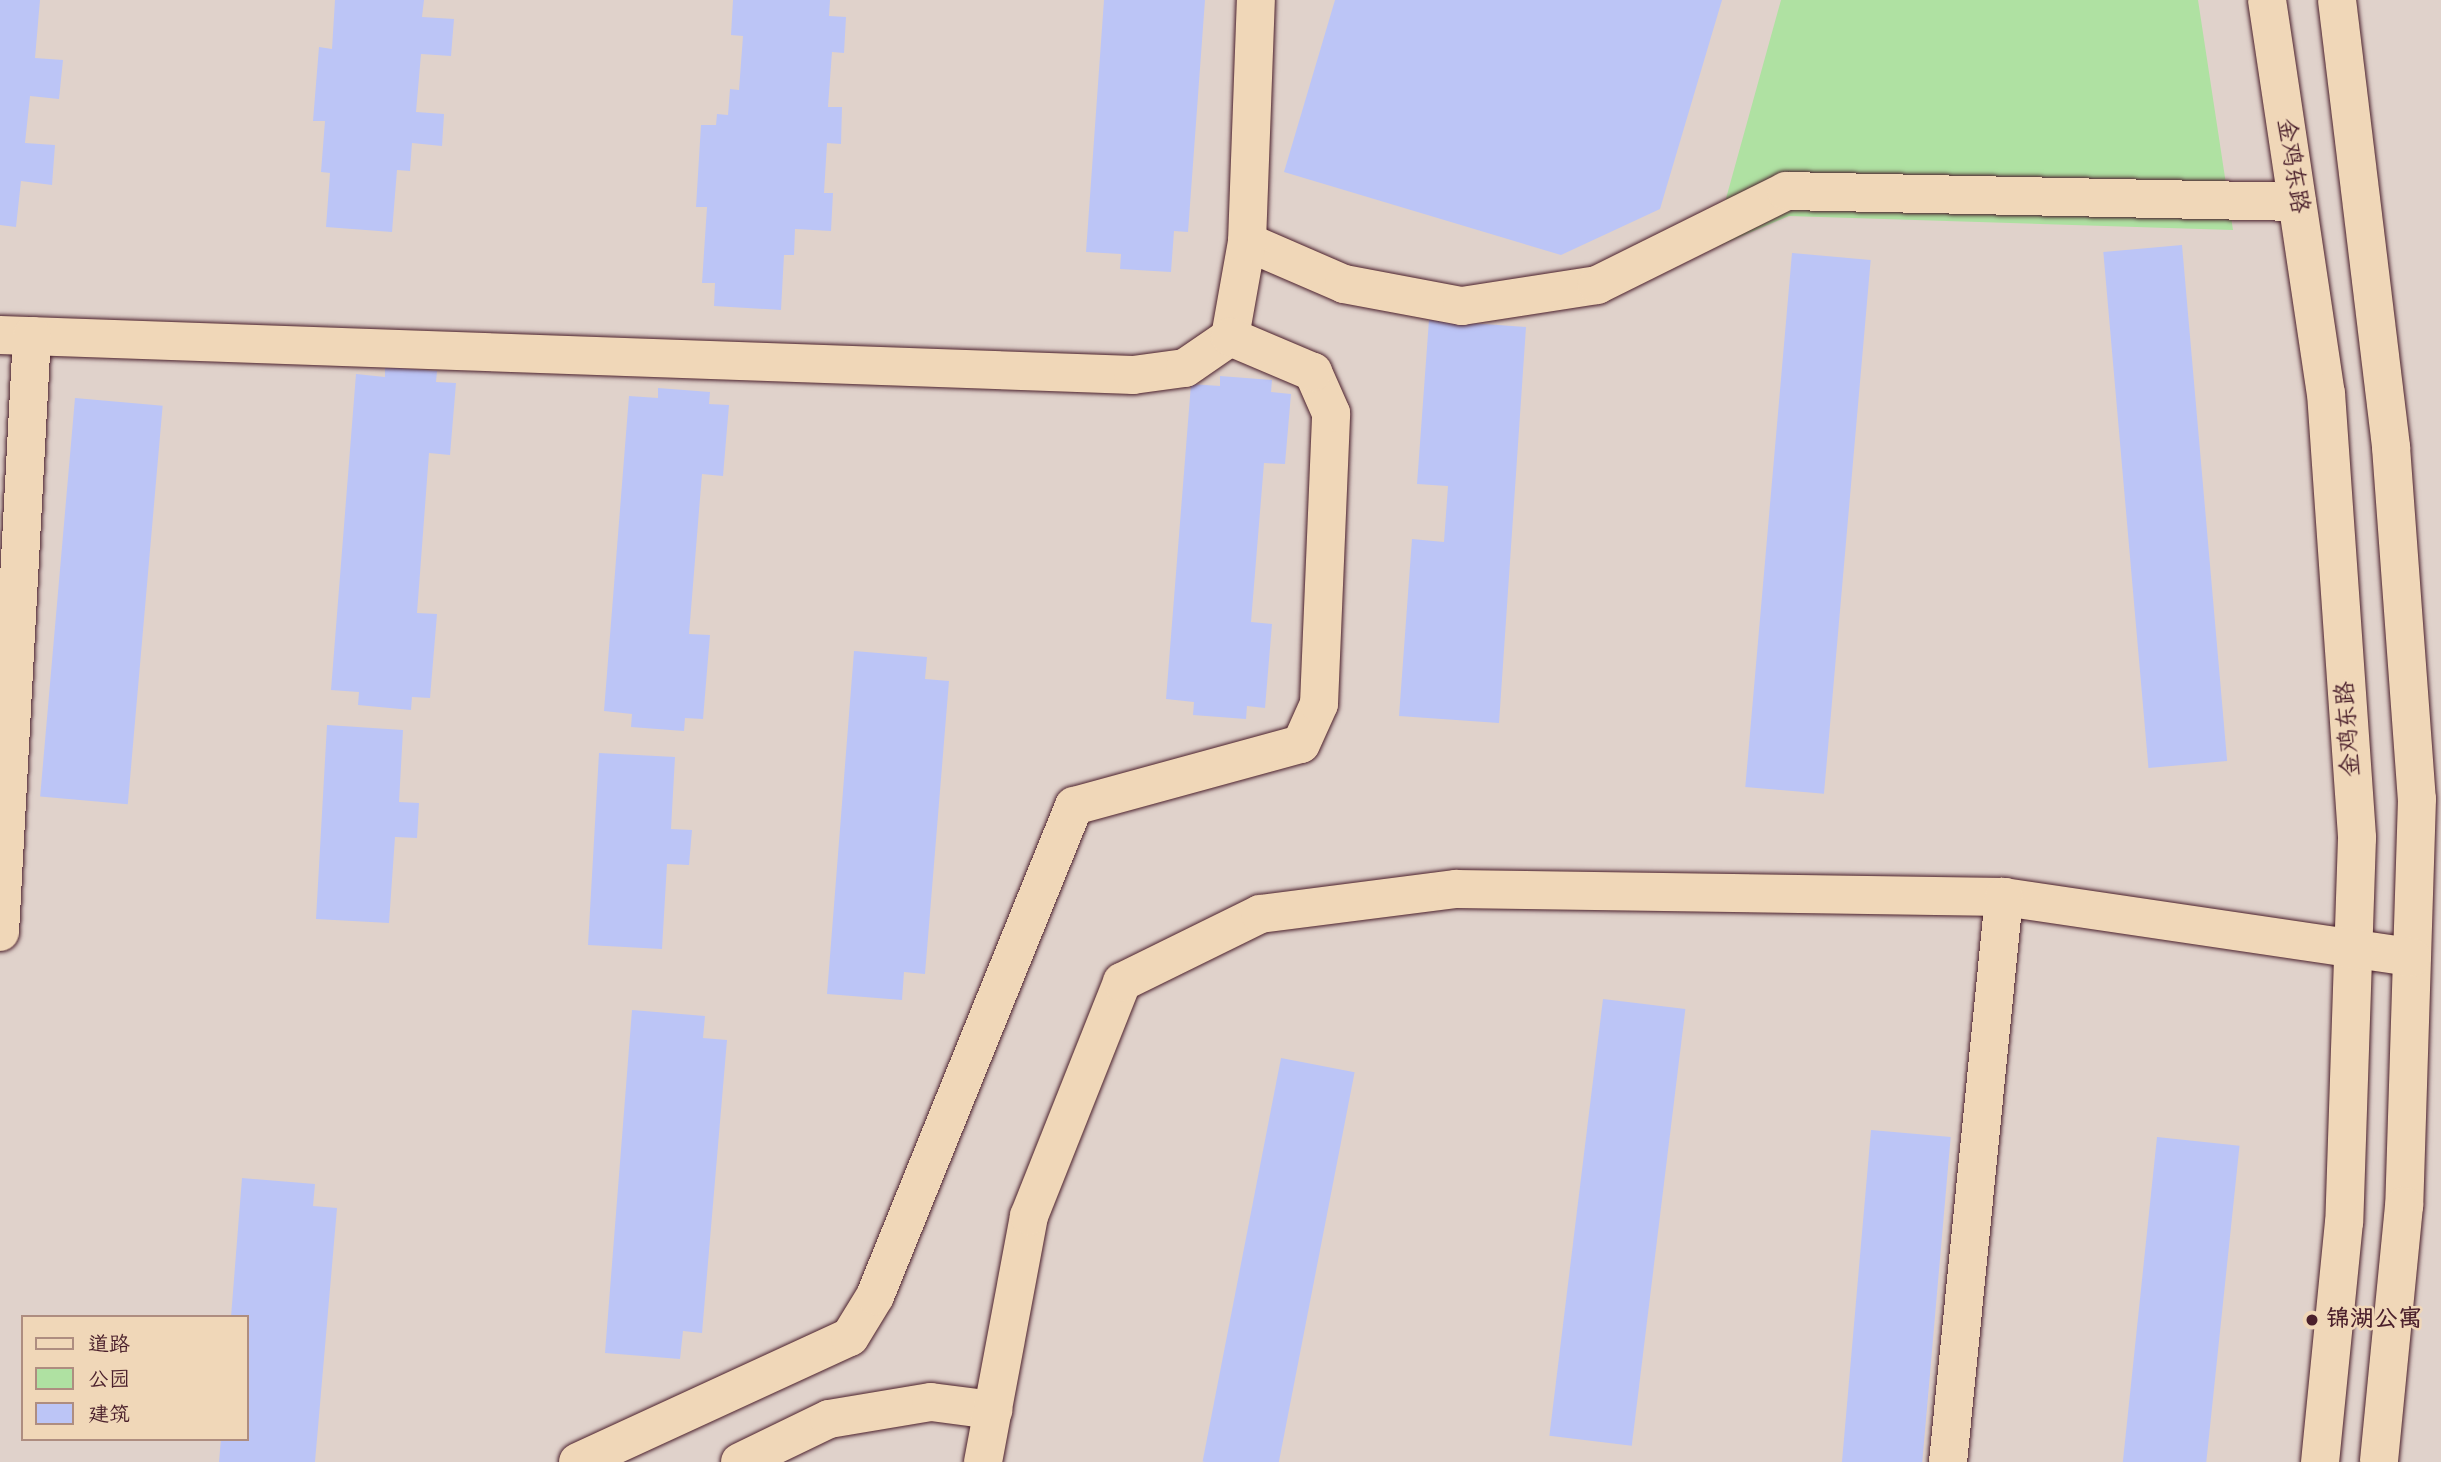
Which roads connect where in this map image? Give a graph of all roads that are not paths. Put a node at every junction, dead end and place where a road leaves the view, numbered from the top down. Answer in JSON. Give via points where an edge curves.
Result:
{"nodes":[{"id":1,"x":1256,"y":0,"type":"edge"},
{"id":2,"x":2267,"y":0,"type":"edge"},
{"id":3,"x":2337,"y":0,"type":"edge"},
{"id":4,"x":2297,"y":202,"type":"junction"},
{"id":5,"x":1247,"y":242,"type":"junction"},
{"id":6,"x":16,"y":336,"type":"edge"},
{"id":7,"x":1230,"y":337,"type":"junction"},
{"id":8,"x":2004,"y":897,"type":"junction"},
{"id":9,"x":0,"y":932,"type":"edge"},
{"id":10,"x":2353,"y":948,"type":"junction"},
{"id":11,"x":2412,"y":957,"type":"junction"},
{"id":12,"x":993,"y":1410,"type":"junction"},
{"id":13,"x":578,"y":1462,"type":"edge"},
{"id":14,"x":740,"y":1462,"type":"edge"},
{"id":15,"x":983,"y":1462,"type":"edge"},
{"id":16,"x":1948,"y":1462,"type":"edge"},
{"id":17,"x":2320,"y":1462,"type":"edge"},
{"id":18,"x":2379,"y":1462,"type":"edge"}],
"edges":[{"from":1,"to":5,"type":"street"},
{"from":2,"to":4,"type":"street","name":"金鸡东路"},
{"from":3,"to":11,"type":"street","via":[[2392,461],[2417,799]]},
{"from":4,"to":5,"type":"street","via":[[1786,191],[1597,285],[1462,306],[1344,284]]},
{"from":4,"to":10,"type":"street","name":"金鸡东路","via":[[2326,393],[2357,838]]},
{"from":5,"to":7,"type":"street"},
{"from":6,"to":7,"type":"street","via":[[1133,374],[1185,368]]},
{"from":6,"to":9,"type":"street"},
{"from":7,"to":13,"type":"street","via":[[1313,372],[1331,413],[1319,704],[1301,744],[1074,806],[875,1296],[850,1337]]},
{"from":8,"to":10,"type":"street"},
{"from":8,"to":12,"type":"street","via":[[1456,889],[1260,914],[1122,982],[1029,1216]]},
{"from":8,"to":16,"type":"street"},
{"from":10,"to":11,"type":"street"},
{"from":10,"to":17,"type":"street","name":"金鸡东路","via":[[2344,1222]]},
{"from":11,"to":18,"type":"street","via":[[2404,1206]]},
{"from":12,"to":14,"type":"street","via":[[931,1402],[829,1419]]},
{"from":12,"to":15,"type":"street"}]}
